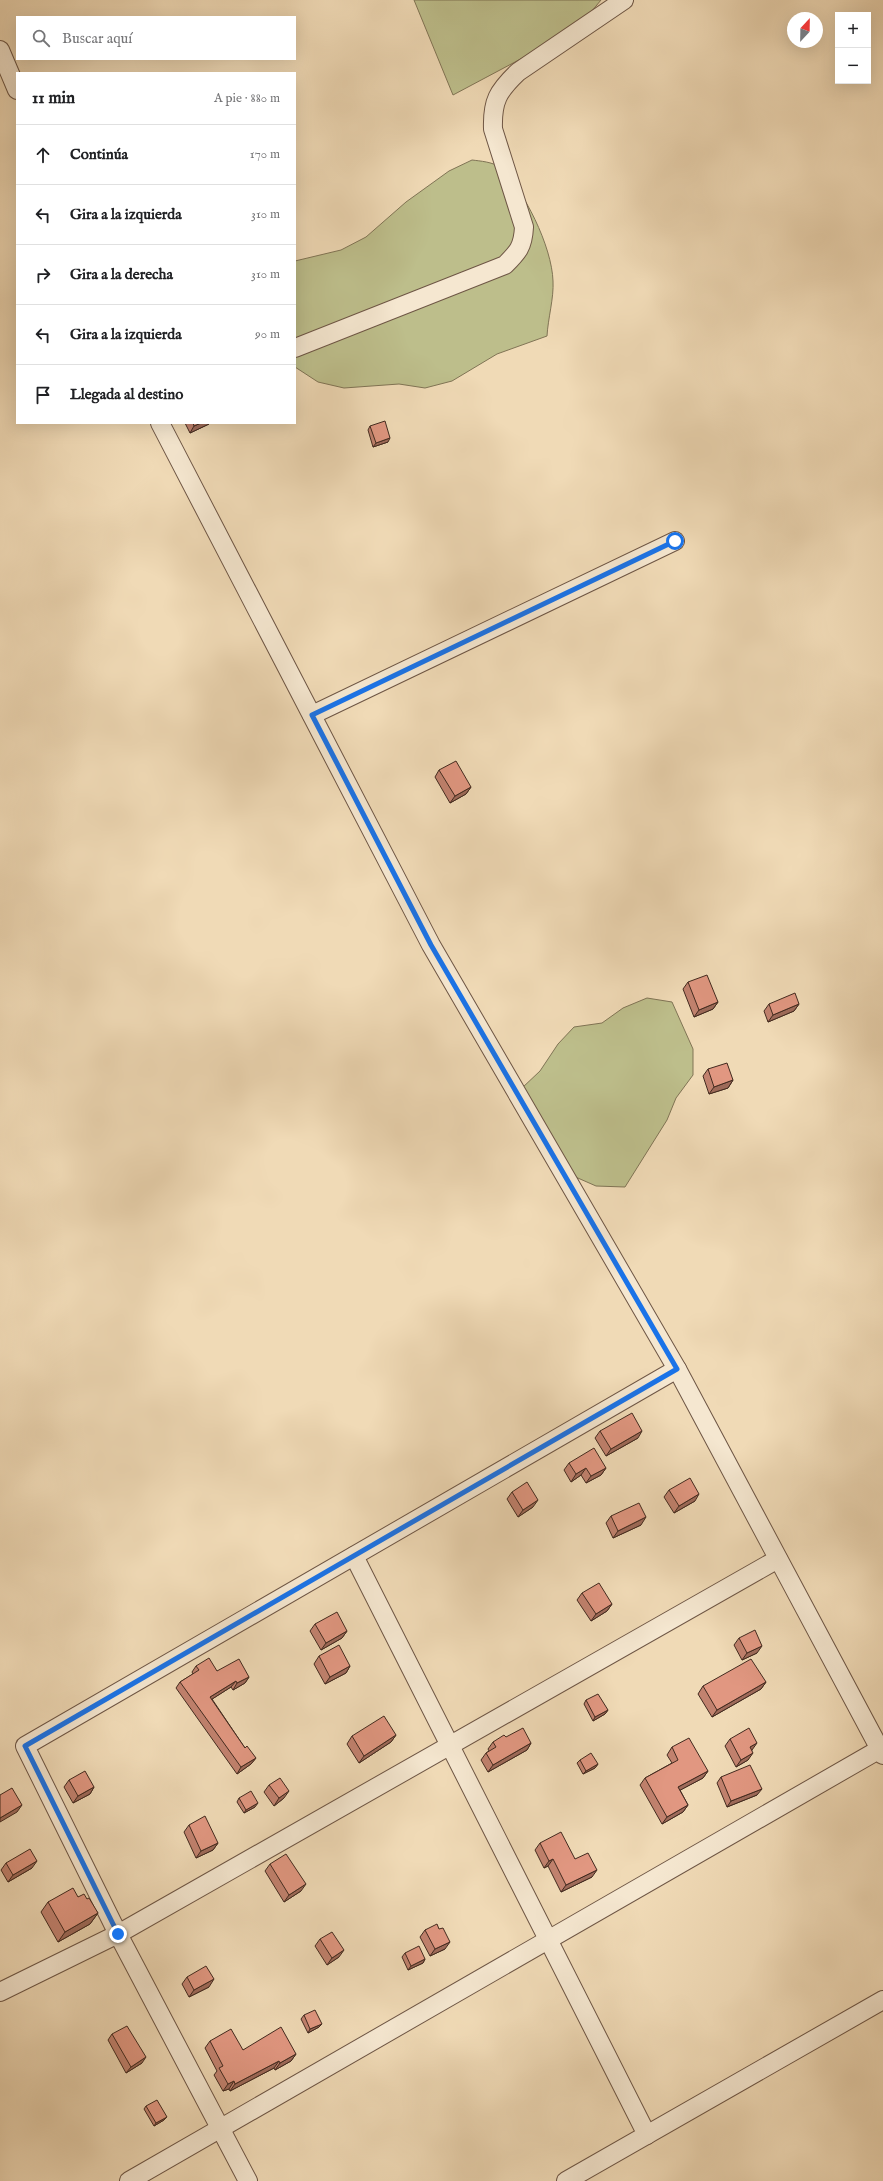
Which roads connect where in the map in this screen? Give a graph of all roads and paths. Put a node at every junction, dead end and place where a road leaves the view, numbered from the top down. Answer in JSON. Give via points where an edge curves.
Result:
{"nodes":[{"id":1,"x":624,"y":0,"type":"edge"},
{"id":2,"x":0,"y":50,"type":"edge"},
{"id":3,"x":16,"y":88,"type":"edge"},
{"id":4,"x":296,"y":348,"type":"edge"},
{"id":5,"x":161,"y":424,"type":"edge"},
{"id":6,"x":675,"y":541,"type":"dead end"},
{"id":7,"x":312,"y":715,"type":"junction"},
{"id":8,"x":677,"y":1369,"type":"junction"},
{"id":9,"x":354,"y":1556,"type":"junction"},
{"id":10,"x":778,"y":1559,"type":"junction"},
{"id":11,"x":450,"y":1745,"type":"junction"},
{"id":12,"x":882,"y":1752,"type":"edge"},
{"id":13,"x":118,"y":1934,"type":"junction"},
{"id":14,"x":548,"y":1940,"type":"junction"},
{"id":15,"x":0,"y":1992,"type":"edge"},
{"id":16,"x":883,"y":2000,"type":"edge"},
{"id":17,"x":219,"y":2129,"type":"junction"},
{"id":18,"x":647,"y":2135,"type":"junction"},
{"id":19,"x":129,"y":2181,"type":"edge"},
{"id":20,"x":248,"y":2181,"type":"edge"},
{"id":21,"x":566,"y":2181,"type":"edge"}],
"edges":[{"from":1,"to":4,"type":"street","via":[[518,72],[496,97],[492,112],[493,129],[524,227],[523,240],[518,252],[505,265]]},
{"from":2,"to":3,"type":"street"},
{"from":5,"to":7,"type":"street"},
{"from":6,"to":7,"type":"street"},
{"from":7,"to":8,"type":"street","via":[[431,945]]},
{"from":8,"to":9,"type":"street"},
{"from":8,"to":10,"type":"street"},
{"from":9,"to":11,"type":"street"},
{"from":9,"to":13,"type":"street","via":[[25,1746]]},
{"from":10,"to":11,"type":"street"},
{"from":10,"to":12,"type":"street"},
{"from":11,"to":13,"type":"street"},
{"from":11,"to":14,"type":"street"},
{"from":12,"to":14,"type":"street"},
{"from":13,"to":15,"type":"street"},
{"from":13,"to":17,"type":"street"},
{"from":14,"to":17,"type":"street"},
{"from":14,"to":18,"type":"street"},
{"from":16,"to":18,"type":"street"},
{"from":17,"to":19,"type":"street"},
{"from":17,"to":20,"type":"street"},
{"from":18,"to":21,"type":"street"}]}
